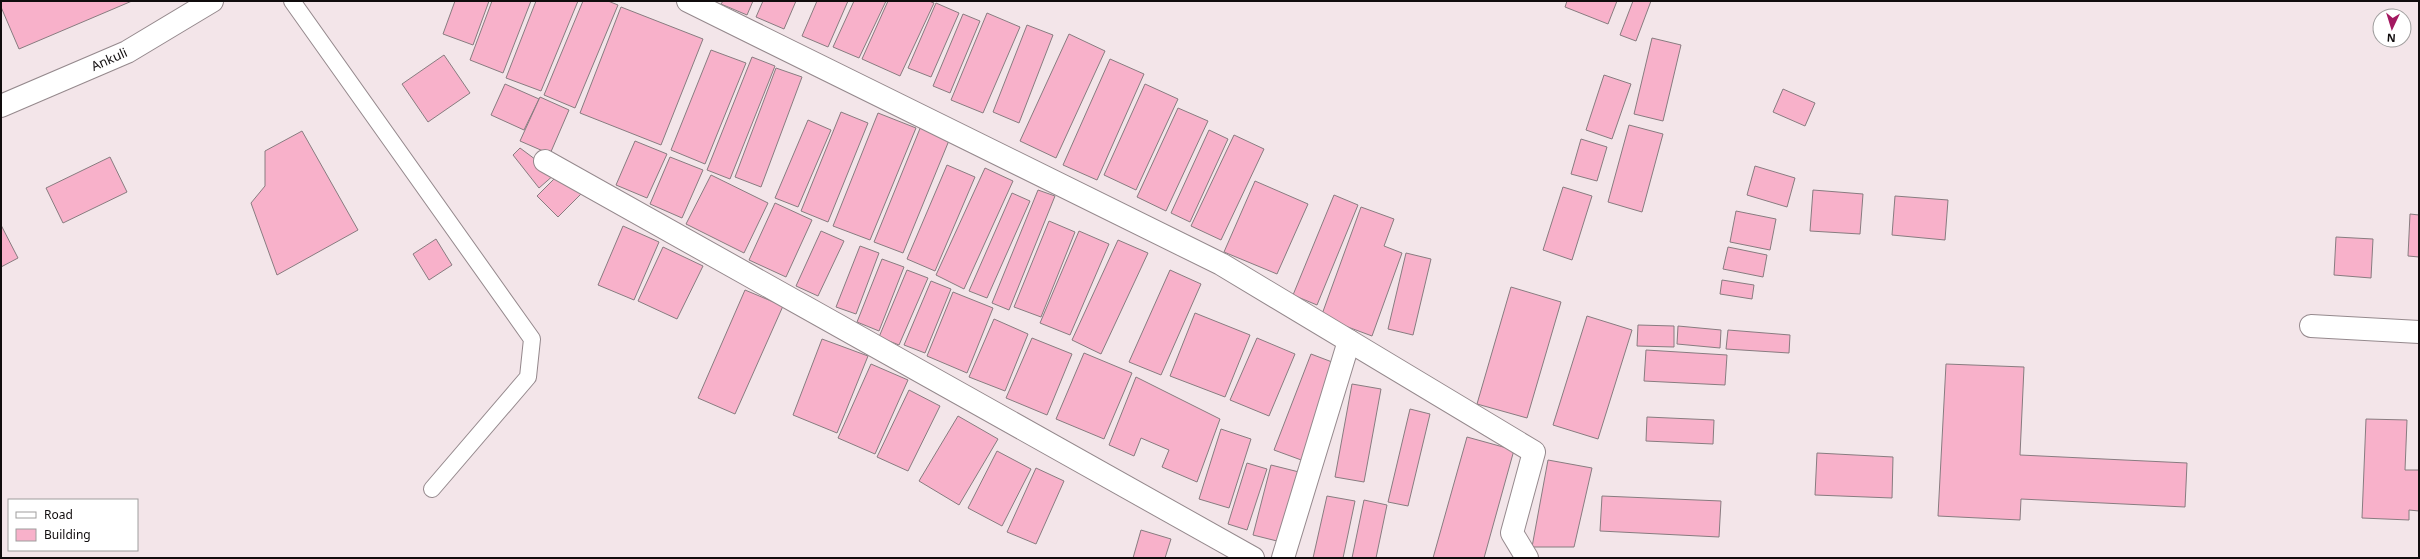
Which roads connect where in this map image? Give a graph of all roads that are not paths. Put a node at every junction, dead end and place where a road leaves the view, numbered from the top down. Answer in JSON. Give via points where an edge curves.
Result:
{"nodes":[{"id":1,"x":212,"y":1,"type":"edge"},
{"id":2,"x":292,"y":1,"type":"edge"},
{"id":3,"x":688,"y":1,"type":"edge"},
{"id":4,"x":1,"y":106,"type":"edge"},
{"id":5,"x":545,"y":161,"type":"dead end"},
{"id":6,"x":2311,"y":326,"type":"dead end"},
{"id":7,"x":2419,"y":332,"type":"edge"},
{"id":8,"x":1349,"y":341,"type":"junction"},
{"id":9,"x":432,"y":489,"type":"dead end"},
{"id":10,"x":1252,"y":558,"type":"edge"},
{"id":11,"x":1284,"y":558,"type":"edge"},
{"id":12,"x":1527,"y":558,"type":"edge"}],
"edges":[{"from":1,"to":4,"type":"street","name":"Ankuli","via":[[127,52]]},
{"from":2,"to":9,"type":"lane","via":[[532,339],[528,377]]},
{"from":3,"to":8,"type":"street","via":[[1221,264]]},
{"from":5,"to":10,"type":"street"},
{"from":6,"to":7,"type":"street"},
{"from":8,"to":11,"type":"street"},
{"from":8,"to":12,"type":"street","via":[[1534,452],[1512,533]]}]}
